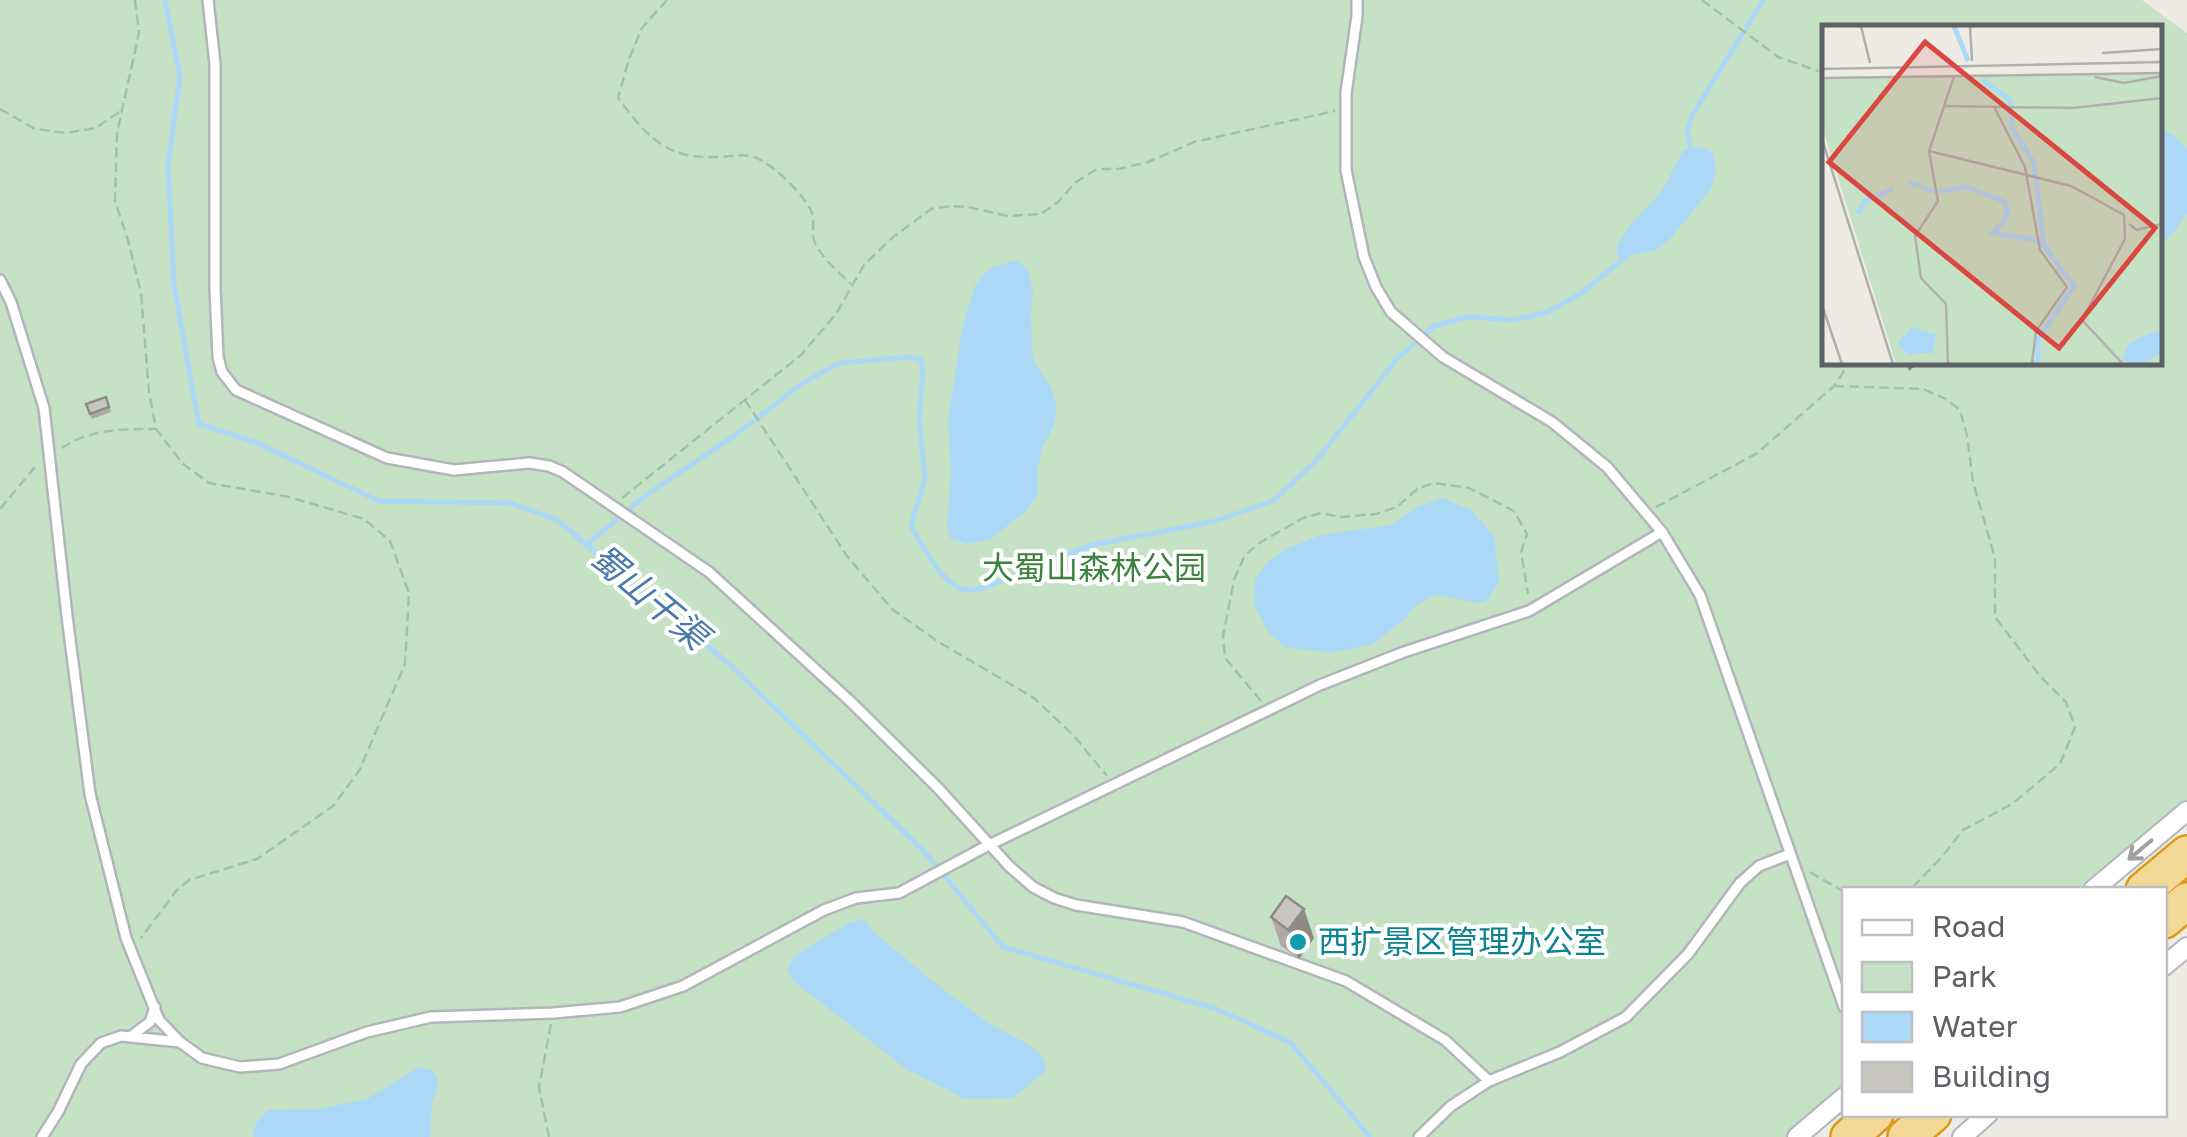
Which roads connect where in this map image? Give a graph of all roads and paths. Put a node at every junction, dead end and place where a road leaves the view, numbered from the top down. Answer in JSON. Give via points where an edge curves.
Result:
{"nodes":[{"id":1,"x":136,"y":0,"type":"edge"},
{"id":2,"x":208,"y":0,"type":"edge"},
{"id":3,"x":667,"y":0,"type":"edge"},
{"id":4,"x":1357,"y":0,"type":"edge"},
{"id":5,"x":1702,"y":0,"type":"edge"},
{"id":6,"x":1822,"y":71,"type":"edge"},
{"id":7,"x":1346,"y":108,"type":"junction"},
{"id":8,"x":0,"y":109,"type":"edge"},
{"id":9,"x":124,"y":109,"type":"junction"},
{"id":10,"x":0,"y":280,"type":"edge"},
{"id":11,"x":852,"y":286,"type":"junction"},
{"id":12,"x":1848,"y":365,"type":"edge"},
{"id":13,"x":1834,"y":386,"type":"junction"},
{"id":14,"x":745,"y":400,"type":"junction"},
{"id":15,"x":156,"y":430,"type":"junction"},
{"id":16,"x":49,"y":456,"type":"junction"},
{"id":17,"x":0,"y":508,"type":"edge"},
{"id":18,"x":615,"y":508,"type":"junction"},
{"id":19,"x":1645,"y":512,"type":"junction"},
{"id":20,"x":1662,"y":532,"type":"junction"},
{"id":21,"x":1529,"y":611,"type":"junction"},
{"id":22,"x":1268,"y":710,"type":"junction"},
{"id":23,"x":1115,"y":784,"type":"junction"},
{"id":24,"x":2187,"y":812,"type":"edge"},
{"id":25,"x":988,"y":846,"type":"junction"},
{"id":26,"x":1790,"y":854,"type":"junction"},
{"id":27,"x":2187,"y":854,"type":"edge"},
{"id":28,"x":1794,"y":865,"type":"junction"},
{"id":29,"x":1913,"y":887,"type":"edge"},
{"id":30,"x":2098,"y":887,"type":"edge"},
{"id":31,"x":2148,"y":887,"type":"edge"},
{"id":32,"x":1842,"y":891,"type":"edge"},
{"id":33,"x":2187,"y":901,"type":"edge"},
{"id":34,"x":2167,"y":918,"type":"edge"},
{"id":35,"x":2187,"y":947,"type":"edge"},
{"id":36,"x":131,"y":952,"type":"junction"},
{"id":37,"x":2167,"y":964,"type":"edge"},
{"id":38,"x":1842,"y":1002,"type":"edge"},
{"id":39,"x":154,"y":1008,"type":"junction"},
{"id":40,"x":552,"y":1013,"type":"junction"},
{"id":41,"x":130,"y":1037,"type":"junction"},
{"id":42,"x":180,"y":1042,"type":"junction"},
{"id":43,"x":1489,"y":1081,"type":"junction"},
{"id":44,"x":1842,"y":1099,"type":"edge"},
{"id":45,"x":1872,"y":1117,"type":"edge"},
{"id":46,"x":1929,"y":1117,"type":"edge"},
{"id":47,"x":1985,"y":1117,"type":"edge"},
{"id":48,"x":42,"y":1137,"type":"edge"},
{"id":49,"x":549,"y":1137,"type":"edge"},
{"id":50,"x":1419,"y":1137,"type":"edge"},
{"id":51,"x":1797,"y":1137,"type":"edge"},
{"id":52,"x":1848,"y":1137,"type":"edge"},
{"id":53,"x":1906,"y":1137,"type":"edge"},
{"id":54,"x":1962,"y":1137,"type":"edge"}],
"edges":[{"from":1,"to":9,"type":"path","via":[[140,33]]},
{"from":2,"to":18,"type":"lane","via":[[215,64],[218,357],[229,383],[388,458],[454,470],[549,466]]},
{"from":3,"to":11,"type":"path","via":[[642,28],[618,98],[666,149],[697,157],[745,154],[764,162],[802,196],[812,214],[813,240]]},
{"from":4,"to":7,"type":"lane"},
{"from":5,"to":6,"type":"path","via":[[1778,58]]},
{"from":7,"to":11,"type":"path","via":[[1194,142],[1148,162],[1098,169],[1041,214],[930,208],[892,238]]},
{"from":7,"to":19,"type":"lane","via":[[1346,170],[1364,257],[1391,312],[1443,357],[1552,422],[1607,467]]},
{"from":8,"to":9,"type":"path","via":[[35,129],[66,133],[96,128]]},
{"from":9,"to":15,"type":"path","via":[[114,201],[141,294]]},
{"from":10,"to":16,"type":"lane","via":[[44,408]]},
{"from":11,"to":14,"type":"path","via":[[802,355]]},
{"from":12,"to":13,"type":"path"},
{"from":13,"to":19,"type":"path","via":[[1756,454]]},
{"from":13,"to":29,"type":"path","via":[[1923,389],[1960,410],[1995,558],[1995,617],[2066,702],[2075,727],[2060,764],[2012,804],[1963,830]]},
{"from":14,"to":18,"type":"path"},
{"from":14,"to":23,"type":"path","via":[[846,556],[892,609],[1034,698]]},
{"from":15,"to":16,"type":"path","via":[[114,429],[72,441]]},
{"from":15,"to":36,"type":"path","via":[[208,483],[364,519],[390,541],[409,593],[405,664],[360,771],[333,806],[257,858],[189,880]]},
{"from":16,"to":17,"type":"path"},
{"from":16,"to":36,"type":"lane","via":[[90,794]]},
{"from":18,"to":25,"type":"lane","via":[[709,572],[850,701]]},
{"from":19,"to":20,"type":"lane"},
{"from":20,"to":21,"type":"lane"},
{"from":20,"to":26,"type":"lane","via":[[1700,595]]},
{"from":21,"to":22,"type":"lane","via":[[1404,652]]},
{"from":21,"to":22,"type":"path","via":[[1521,552],[1527,534],[1514,511],[1469,488],[1434,484],[1376,514],[1303,518],[1245,555],[1223,636],[1225,658]]},
{"from":22,"to":23,"type":"lane"},
{"from":23,"to":25,"type":"lane"},
{"from":24,"to":30,"type":"street","one_way":true},
{"from":25,"to":40,"type":"lane","via":[[898,893],[824,910],[684,986],[620,1008]]},
{"from":25,"to":43,"type":"lane","via":[[1054,898],[1183,922],[1346,982],[1445,1040]]},
{"from":26,"to":28,"type":"lane"},
{"from":26,"to":43,"type":"lane","via":[[1759,866],[1740,884],[1688,954],[1626,1017]]},
{"from":27,"to":31,"type":"highway"},
{"from":28,"to":32,"type":"path"},
{"from":28,"to":38,"type":"lane"},
{"from":33,"to":34,"type":"highway"},
{"from":35,"to":37,"type":"street"},
{"from":36,"to":39,"type":"lane"},
{"from":39,"to":41,"type":"lane","via":[[150,1022]]},
{"from":39,"to":42,"type":"lane"},
{"from":40,"to":42,"type":"lane","via":[[432,1017],[259,1066],[202,1058]]},
{"from":40,"to":49,"type":"path","via":[[540,1087]]},
{"from":41,"to":42,"type":"lane"},
{"from":41,"to":48,"type":"lane","via":[[106,1040],[90,1053]]},
{"from":43,"to":50,"type":"lane"},
{"from":44,"to":51,"type":"street"},
{"from":45,"to":52,"type":"highway"},
{"from":46,"to":53,"type":"highway"},
{"from":47,"to":54,"type":"street"}]}
